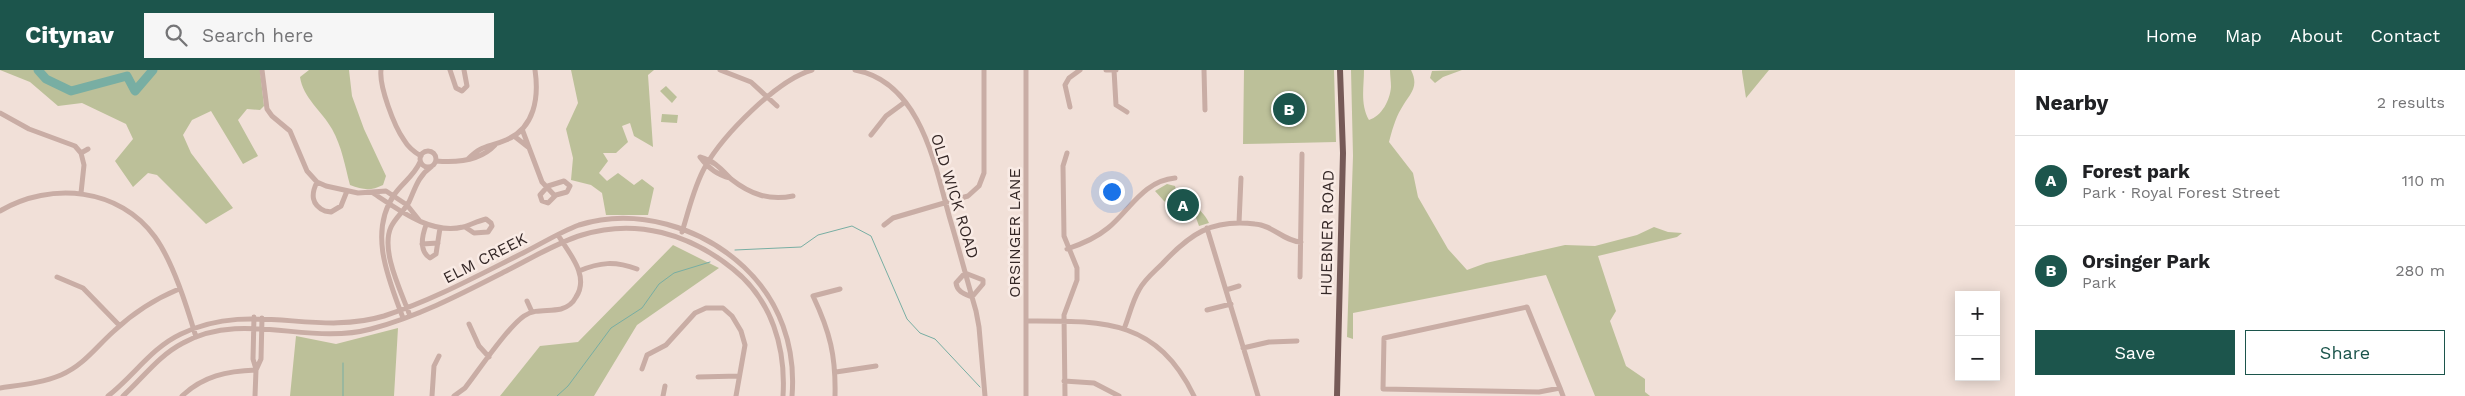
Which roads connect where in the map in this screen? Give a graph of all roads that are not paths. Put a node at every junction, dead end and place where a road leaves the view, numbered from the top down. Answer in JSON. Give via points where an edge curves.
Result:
{"nodes":[{"id":1,"x":262,"y":70,"type":"edge"},
{"id":2,"x":381,"y":70,"type":"edge"},
{"id":3,"x":450,"y":70,"type":"edge"},
{"id":4,"x":464,"y":70,"type":"edge"},
{"id":5,"x":535,"y":70,"type":"edge"},
{"id":6,"x":720,"y":70,"type":"edge"},
{"id":7,"x":812,"y":70,"type":"edge"},
{"id":8,"x":855,"y":70,"type":"edge"},
{"id":9,"x":984,"y":70,"type":"edge"},
{"id":10,"x":1026,"y":70,"type":"edge"},
{"id":11,"x":1080,"y":70,"type":"edge"},
{"id":12,"x":1106,"y":70,"type":"edge"},
{"id":13,"x":1115,"y":70,"type":"edge"},
{"id":14,"x":1204,"y":70,"type":"edge"},
{"id":15,"x":1340,"y":70,"type":"edge"},
{"id":16,"x":466,"y":80,"type":"junction"},
{"id":17,"x":453,"y":82,"type":"junction"},
{"id":18,"x":768,"y":97,"type":"junction"},
{"id":19,"x":905,"y":102,"type":"junction"},
{"id":20,"x":777,"y":106,"type":"dead end"},
{"id":21,"x":1070,"y":107,"type":"dead end"},
{"id":22,"x":1205,"y":110,"type":"dead end"},
{"id":23,"x":1127,"y":112,"type":"dead end"},
{"id":24,"x":0,"y":113,"type":"edge"},
{"id":25,"x":522,"y":129,"type":"junction"},
{"id":26,"x":514,"y":136,"type":"junction"},
{"id":27,"x":871,"y":136,"type":"dead end"},
{"id":28,"x":528,"y":147,"type":"junction"},
{"id":29,"x":88,"y":149,"type":"dead end"},
{"id":30,"x":81,"y":153,"type":"junction"},
{"id":31,"x":1067,"y":153,"type":"dead end"},
{"id":32,"x":1302,"y":154,"type":"dead end"},
{"id":33,"x":421,"y":159,"type":"junction"},
{"id":34,"x":710,"y":160,"type":"junction"},
{"id":35,"x":436,"y":161,"type":"junction"},
{"id":36,"x":706,"y":166,"type":"junction"},
{"id":37,"x":431,"y":167,"type":"junction"},
{"id":38,"x":730,"y":178,"type":"junction"},
{"id":39,"x":1175,"y":178,"type":"dead end"},
{"id":40,"x":1241,"y":178,"type":"dead end"},
{"id":41,"x":317,"y":182,"type":"junction"},
{"id":42,"x":545,"y":188,"type":"junction"},
{"id":43,"x":347,"y":191,"type":"junction"},
{"id":44,"x":373,"y":193,"type":"junction"},
{"id":45,"x":80,"y":194,"type":"junction"},
{"id":46,"x":394,"y":195,"type":"junction"},
{"id":47,"x":554,"y":196,"type":"junction"},
{"id":48,"x":793,"y":196,"type":"dead end"},
{"id":49,"x":389,"y":203,"type":"junction"},
{"id":50,"x":946,"y":203,"type":"junction"},
{"id":51,"x":407,"y":205,"type":"junction"},
{"id":52,"x":0,"y":211,"type":"edge"},
{"id":53,"x":401,"y":212,"type":"junction"},
{"id":54,"x":419,"y":220,"type":"junction"},
{"id":55,"x":1239,"y":223,"type":"junction"},
{"id":56,"x":426,"y":225,"type":"junction"},
{"id":57,"x":884,"y":225,"type":"dead end"},
{"id":58,"x":465,"y":227,"type":"junction"},
{"id":59,"x":440,"y":228,"type":"junction"},
{"id":60,"x":1207,"y":228,"type":"junction"},
{"id":61,"x":683,"y":230,"type":"junction"},
{"id":62,"x":558,"y":235,"type":"junction"},
{"id":63,"x":680,"y":237,"type":"junction"},
{"id":64,"x":563,"y":242,"type":"junction"},
{"id":65,"x":1301,"y":242,"type":"junction"},
{"id":66,"x":438,"y":243,"type":"junction"},
{"id":67,"x":422,"y":244,"type":"junction"},
{"id":68,"x":1067,"y":249,"type":"junction"},
{"id":69,"x":637,"y":269,"type":"dead end"},
{"id":70,"x":579,"y":272,"type":"junction"},
{"id":71,"x":965,"y":273,"type":"junction"},
{"id":72,"x":57,"y":277,"type":"dead end"},
{"id":73,"x":1300,"y":277,"type":"dead end"},
{"id":74,"x":1239,"y":286,"type":"dead end"},
{"id":75,"x":178,"y":289,"type":"junction"},
{"id":76,"x":840,"y":289,"type":"dead end"},
{"id":77,"x":1226,"y":290,"type":"junction"},
{"id":78,"x":972,"y":298,"type":"junction"},
{"id":79,"x":527,"y":302,"type":"dead end"},
{"id":80,"x":1230,"y":304,"type":"junction"},
{"id":81,"x":407,"y":308,"type":"junction"},
{"id":82,"x":400,"y":310,"type":"junction"},
{"id":83,"x":1207,"y":310,"type":"dead end"},
{"id":84,"x":532,"y":312,"type":"junction"},
{"id":85,"x":410,"y":316,"type":"junction"},
{"id":86,"x":254,"y":317,"type":"junction"},
{"id":87,"x":262,"y":318,"type":"junction"},
{"id":88,"x":403,"y":318,"type":"junction"},
{"id":89,"x":1026,"y":321,"type":"junction"},
{"id":90,"x":1064,"y":321,"type":"junction"},
{"id":91,"x":468,"y":324,"type":"dead end"},
{"id":92,"x":120,"y":325,"type":"junction"},
{"id":93,"x":253,"y":327,"type":"junction"},
{"id":94,"x":193,"y":328,"type":"junction"},
{"id":95,"x":262,"y":328,"type":"junction"},
{"id":96,"x":1124,"y":329,"type":"junction"},
{"id":97,"x":196,"y":337,"type":"junction"},
{"id":98,"x":1297,"y":341,"type":"dead end"},
{"id":99,"x":253,"y":348,"type":"junction"},
{"id":100,"x":261,"y":348,"type":"junction"},
{"id":101,"x":1243,"y":348,"type":"junction"},
{"id":102,"x":439,"y":356,"type":"dead end"},
{"id":103,"x":489,"y":357,"type":"junction"},
{"id":104,"x":876,"y":366,"type":"dead end"},
{"id":105,"x":642,"y":369,"type":"dead end"},
{"id":106,"x":256,"y":370,"type":"junction"},
{"id":107,"x":836,"y":372,"type":"junction"},
{"id":108,"x":698,"y":376,"type":"dead end"},
{"id":109,"x":738,"y":376,"type":"junction"},
{"id":110,"x":1064,"y":381,"type":"junction"},
{"id":111,"x":665,"y":386,"type":"dead end"},
{"id":112,"x":0,"y":388,"type":"edge"},
{"id":113,"x":1560,"y":388,"type":"junction"},
{"id":114,"x":108,"y":396,"type":"edge"},
{"id":115,"x":122,"y":396,"type":"edge"},
{"id":116,"x":182,"y":396,"type":"edge"},
{"id":117,"x":255,"y":396,"type":"edge"},
{"id":118,"x":432,"y":396,"type":"edge"},
{"id":119,"x":454,"y":396,"type":"edge"},
{"id":120,"x":663,"y":396,"type":"edge"},
{"id":121,"x":736,"y":396,"type":"edge"},
{"id":122,"x":783,"y":396,"type":"edge"},
{"id":123,"x":792,"y":396,"type":"edge"},
{"id":124,"x":835,"y":396,"type":"edge"},
{"id":125,"x":984,"y":396,"type":"edge"},
{"id":126,"x":1026,"y":396,"type":"edge"},
{"id":127,"x":1065,"y":396,"type":"edge"},
{"id":128,"x":1119,"y":396,"type":"edge"},
{"id":129,"x":1194,"y":396,"type":"edge"},
{"id":130,"x":1258,"y":396,"type":"edge"},
{"id":131,"x":1337,"y":396,"type":"edge"},
{"id":132,"x":1563,"y":396,"type":"edge"}],
"edges":[{"from":1,"to":41,"type":"street","via":[[267,109],[290,130],[307,171]]},
{"from":2,"to":33,"type":"street","via":[[382,88],[400,134]]},
{"from":3,"to":17,"type":"street"},
{"from":4,"to":16,"type":"street"},
{"from":5,"to":25,"type":"street","via":[[536,105]]},
{"from":6,"to":18,"type":"street","via":[[746,79]]},
{"from":7,"to":18,"type":"street","via":[[788,80]]},
{"from":8,"to":19,"type":"street","name":"OLD WICK ROAD","via":[[883,80]]},
{"from":9,"to":50,"type":"street","via":[[983,178],[968,196]]},
{"from":10,"to":89,"type":"street","name":"ORSINGER LANE"},
{"from":11,"to":21,"type":"street","via":[[1065,84]]},
{"from":12,"to":13,"type":"street"},
{"from":13,"to":23,"type":"street","via":[[1115,102]]},
{"from":14,"to":22,"type":"street"},
{"from":15,"to":131,"type":"main road","name":"HUEBNER ROAD","via":[[1343,153]]},
{"from":16,"to":17,"type":"street"},
{"from":16,"to":17,"type":"street","via":[[467,86],[462,91]]},
{"from":18,"to":20,"type":"street"},
{"from":18,"to":34,"type":"street","via":[[728,136]]},
{"from":19,"to":27,"type":"street","via":[[886,116]]},
{"from":19,"to":50,"type":"street","name":"OLD WICK ROAD","via":[[921,129]]},
{"from":24,"to":30,"type":"street","via":[[29,129],[71,143]]},
{"from":25,"to":26,"type":"street"},
{"from":25,"to":28,"type":"street"},
{"from":26,"to":28,"type":"street"},
{"from":26,"to":35,"type":"street","via":[[478,149],[468,159]]},
{"from":28,"to":42,"type":"street"},
{"from":29,"to":30,"type":"street"},
{"from":30,"to":45,"type":"street","via":[[84,165]]},
{"from":31,"to":68,"type":"street","via":[[1063,214]]},
{"from":32,"to":65,"type":"street"},
{"from":33,"to":35,"type":"street","via":[[425,152],[432,152]]},
{"from":33,"to":37,"type":"street","via":[[425,167]]},
{"from":33,"to":46,"type":"street","via":[[416,170]]},
{"from":34,"to":36,"type":"street"},
{"from":34,"to":36,"type":"street","via":[[700,158]]},
{"from":34,"to":38,"type":"street"},
{"from":35,"to":37,"type":"street"},
{"from":36,"to":38,"type":"street"},
{"from":36,"to":61,"type":"street"},
{"from":37,"to":51,"type":"street","via":[[422,174]]},
{"from":38,"to":48,"type":"street","via":[[762,197]]},
{"from":39,"to":68,"type":"street","via":[[1147,189],[1109,227],[1092,239]]},
{"from":40,"to":55,"type":"street"},
{"from":41,"to":43,"type":"street"},
{"from":41,"to":43,"type":"street","via":[[313,200],[325,211],[341,206]]},
{"from":42,"to":47,"type":"street"},
{"from":42,"to":47,"type":"street","via":[[540,195],[542,201],[548,203]]},
{"from":42,"to":47,"type":"street","via":[[564,181],[570,184],[567,192]]},
{"from":43,"to":44,"type":"street"},
{"from":44,"to":46,"type":"street","via":[[386,191]]},
{"from":44,"to":49,"type":"street"},
{"from":45,"to":52,"type":"street","via":[[42,195]]},
{"from":45,"to":75,"type":"street","via":[[114,203],[143,223],[166,256]]},
{"from":46,"to":49,"type":"street"},
{"from":46,"to":51,"type":"street"},
{"from":49,"to":53,"type":"street"},
{"from":49,"to":82,"type":"street","via":[[381,250]]},
{"from":50,"to":57,"type":"street","via":[[893,218]]},
{"from":50,"to":71,"type":"street","name":"OLD WICK ROAD"},
{"from":51,"to":53,"type":"street"},
{"from":51,"to":54,"type":"street"},
{"from":53,"to":54,"type":"street"},
{"from":53,"to":81,"type":"street","via":[[387,241]]},
{"from":54,"to":56,"type":"street"},
{"from":55,"to":60,"type":"street"},
{"from":55,"to":65,"type":"street","via":[[1263,225],[1290,240]]},
{"from":56,"to":59,"type":"street"},
{"from":56,"to":67,"type":"street"},
{"from":58,"to":58,"type":"street","via":[[478,234],[488,232],[492,226],[486,219]]},
{"from":58,"to":59,"type":"street"},
{"from":59,"to":66,"type":"street"},
{"from":60,"to":77,"type":"street"},
{"from":60,"to":96,"type":"street","via":[[1187,238],[1144,282]]},
{"from":61,"to":62,"type":"street","name":"ELM CREEK","via":[[661,222],[623,218],[580,225]]},
{"from":61,"to":63,"type":"street"},
{"from":61,"to":123,"type":"street","name":"ELM CREEK","via":[[741,264],[768,296],[784,326],[790,351]]},
{"from":62,"to":64,"type":"street"},
{"from":62,"to":81,"type":"street","name":"ELM CREEK","via":[[448,291]]},
{"from":63,"to":64,"type":"street","name":"ELM CREEK","via":[[652,230],[621,228]]},
{"from":63,"to":122,"type":"street","name":"ELM CREEK","via":[[736,271],[752,288],[777,330],[783,362]]},
{"from":64,"to":70,"type":"street"},
{"from":64,"to":85,"type":"street","name":"ELM CREEK","via":[[445,302]]},
{"from":65,"to":73,"type":"street"},
{"from":66,"to":67,"type":"street"},
{"from":66,"to":67,"type":"street","via":[[436,254],[430,258]]},
{"from":68,"to":90,"type":"street","via":[[1075,262],[1077,280]]},
{"from":69,"to":70,"type":"street","via":[[609,262]]},
{"from":70,"to":84,"type":"street","via":[[579,292],[568,306]]},
{"from":71,"to":78,"type":"street","name":"OLD WICK ROAD"},
{"from":71,"to":78,"type":"street","name":"OLD WICK ROAD","via":[[956,283],[957,287]]},
{"from":71,"to":78,"type":"street","name":"OLD WICK ROAD","via":[[983,280]]},
{"from":72,"to":92,"type":"street","via":[[84,288]]},
{"from":74,"to":77,"type":"street"},
{"from":75,"to":92,"type":"street","via":[[144,307]]},
{"from":75,"to":94,"type":"street"},
{"from":76,"to":107,"type":"street","via":[[813,296],[829,333]]},
{"from":77,"to":80,"type":"street"},
{"from":78,"to":125,"type":"street","name":"OLD WICK ROAD","via":[[980,327]]},
{"from":79,"to":84,"type":"street"},
{"from":80,"to":83,"type":"street"},
{"from":80,"to":101,"type":"street"},
{"from":81,"to":82,"type":"street","name":"ELM CREEK"},
{"from":81,"to":85,"type":"street"},
{"from":82,"to":87,"type":"street","name":"ELM CREEK","via":[[347,324]]},
{"from":82,"to":88,"type":"street"},
{"from":84,"to":103,"type":"street","via":[[517,322]]},
{"from":85,"to":88,"type":"street","name":"ELM CREEK"},
{"from":86,"to":87,"type":"street","name":"ELM CREEK"},
{"from":86,"to":93,"type":"street"},
{"from":86,"to":94,"type":"street","name":"ELM CREEK"},
{"from":87,"to":95,"type":"street"},
{"from":88,"to":95,"type":"street","name":"ELM CREEK","via":[[370,329],[333,334]]},
{"from":89,"to":90,"type":"street"},
{"from":89,"to":126,"type":"street","name":"ORSINGER LANE"},
{"from":90,"to":96,"type":"street","via":[[1107,324]]},
{"from":90,"to":110,"type":"street"},
{"from":91,"to":103,"type":"street","via":[[479,346]]},
{"from":92,"to":112,"type":"street","via":[[93,353],[68,372],[50,379]]},
{"from":93,"to":95,"type":"street","name":"ELM CREEK"},
{"from":93,"to":97,"type":"street","name":"ELM CREEK","via":[[222,329]]},
{"from":93,"to":99,"type":"street"},
{"from":94,"to":97,"type":"street"},
{"from":94,"to":114,"type":"street","name":"ELM CREEK","via":[[155,350]]},
{"from":95,"to":100,"type":"street"},
{"from":96,"to":129,"type":"street","via":[[1147,340],[1164,354]]},
{"from":97,"to":115,"type":"street","name":"ELM CREEK","via":[[157,360]]},
{"from":98,"to":101,"type":"street"},
{"from":99,"to":100,"type":"street"},
{"from":99,"to":106,"type":"street"},
{"from":100,"to":106,"type":"street","via":[[261,360]]},
{"from":101,"to":130,"type":"street"},
{"from":102,"to":118,"type":"street","via":[[434,366]]},
{"from":103,"to":119,"type":"street","via":[[465,388]]},
{"from":104,"to":107,"type":"street"},
{"from":105,"to":109,"type":"street","via":[[647,355],[666,345],[691,316],[714,307],[727,310],[743,338],[744,354]]},
{"from":106,"to":116,"type":"street","via":[[236,370],[213,376]]},
{"from":106,"to":117,"type":"street"},
{"from":107,"to":124,"type":"street"},
{"from":108,"to":109,"type":"street"},
{"from":109,"to":121,"type":"street"},
{"from":110,"to":127,"type":"street"},
{"from":110,"to":128,"type":"street","via":[[1094,383]]},
{"from":111,"to":120,"type":"street"},
{"from":113,"to":113,"type":"street","via":[[1527,307],[1384,338],[1384,389],[1539,392]]},
{"from":113,"to":132,"type":"street"}]}
